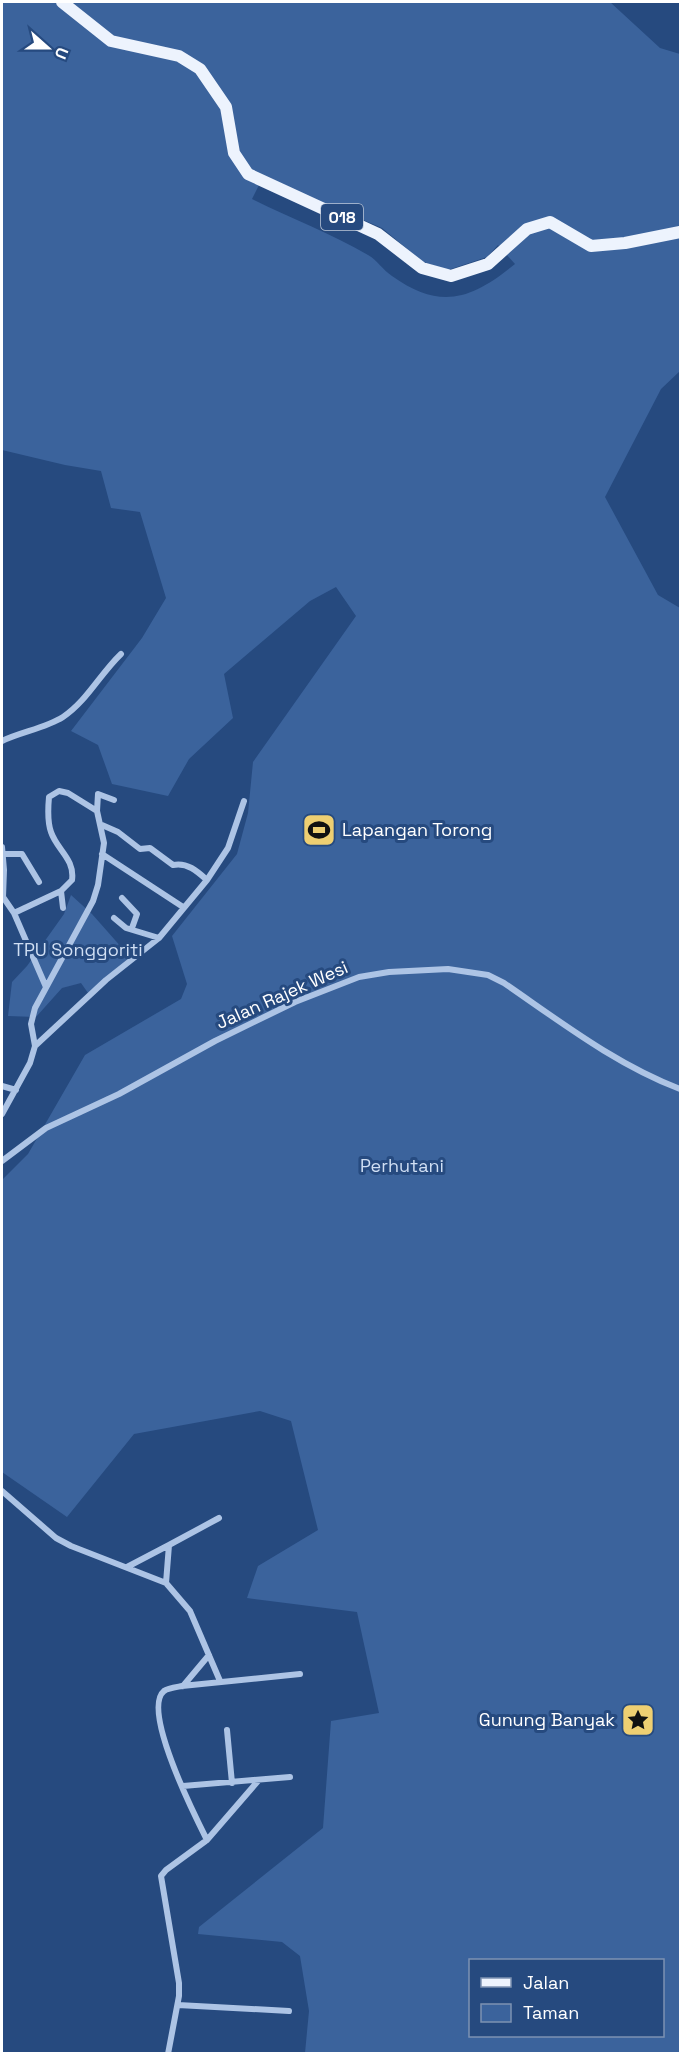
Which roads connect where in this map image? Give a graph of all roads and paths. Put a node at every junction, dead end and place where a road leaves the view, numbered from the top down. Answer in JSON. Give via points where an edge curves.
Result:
{"nodes":[{"id":1,"x":62,"y":2,"type":"edge"},
{"id":2,"x":681,"y":232,"type":"edge"},
{"id":3,"x":121,"y":654,"type":"dead end"},
{"id":4,"x":2,"y":741,"type":"edge"},
{"id":5,"x":114,"y":800,"type":"dead end"},
{"id":6,"x":244,"y":801,"type":"dead end"},
{"id":7,"x":97,"y":811,"type":"junction"},
{"id":8,"x":102,"y":825,"type":"junction"},
{"id":9,"x":2,"y":847,"type":"edge"},
{"id":10,"x":3,"y":854,"type":"junction"},
{"id":11,"x":102,"y":854,"type":"junction"},
{"id":12,"x":207,"y":880,"type":"junction"},
{"id":13,"x":39,"y":882,"type":"dead end"},
{"id":14,"x":2,"y":886,"type":"edge"},
{"id":15,"x":61,"y":891,"type":"junction"},
{"id":16,"x":122,"y":898,"type":"dead end"},
{"id":17,"x":183,"y":907,"type":"junction"},
{"id":18,"x":63,"y":908,"type":"dead end"},
{"id":19,"x":14,"y":913,"type":"junction"},
{"id":20,"x":114,"y":918,"type":"dead end"},
{"id":21,"x":132,"y":928,"type":"junction"},
{"id":22,"x":159,"y":938,"type":"junction"},
{"id":23,"x":46,"y":987,"type":"junction"},
{"id":24,"x":35,"y":1046,"type":"junction"},
{"id":25,"x":2,"y":1086,"type":"edge"},
{"id":26,"x":681,"y":1089,"type":"edge"},
{"id":27,"x":16,"y":1090,"type":"junction"},
{"id":28,"x":2,"y":1114,"type":"edge"},
{"id":29,"x":2,"y":1161,"type":"edge"},
{"id":30,"x":2,"y":1491,"type":"edge"},
{"id":31,"x":219,"y":1518,"type":"dead end"},
{"id":32,"x":169,"y":1545,"type":"junction"},
{"id":33,"x":127,"y":1567,"type":"junction"},
{"id":34,"x":166,"y":1583,"type":"junction"},
{"id":35,"x":209,"y":1655,"type":"junction"},
{"id":36,"x":300,"y":1674,"type":"dead end"},
{"id":37,"x":220,"y":1681,"type":"junction"},
{"id":38,"x":182,"y":1686,"type":"junction"},
{"id":39,"x":227,"y":1730,"type":"dead end"},
{"id":40,"x":290,"y":1777,"type":"dead end"},
{"id":41,"x":258,"y":1781,"type":"junction"},
{"id":42,"x":232,"y":1783,"type":"junction"},
{"id":43,"x":183,"y":1786,"type":"junction"},
{"id":44,"x":207,"y":1840,"type":"junction"},
{"id":45,"x":178,"y":2005,"type":"junction"},
{"id":46,"x":289,"y":2011,"type":"dead end"},
{"id":47,"x":168,"y":2054,"type":"edge"}],
"edges":[{"from":1,"to":2,"type":"main road","number":"018","via":[[111,41],[179,56],[200,69],[226,107],[234,153],[248,174],[378,234],[422,268],[451,276],[488,264],[527,229],[550,222],[591,246]]},
{"from":3,"to":4,"type":"street","via":[[62,718]]},
{"from":5,"to":7,"type":"street","via":[[98,794]]},
{"from":6,"to":12,"type":"street","via":[[228,848]]},
{"from":7,"to":8,"type":"street"},
{"from":7,"to":15,"type":"street","via":[[63,791],[53,792],[49,797],[51,832],[71,862],[73,873],[68,886]]},
{"from":8,"to":11,"type":"street"},
{"from":8,"to":12,"type":"street","via":[[140,849],[150,848],[171,864],[189,867]]},
{"from":9,"to":10,"type":"street"},
{"from":10,"to":13,"type":"street","via":[[22,854]]},
{"from":10,"to":14,"type":"street"},
{"from":11,"to":17,"type":"street"},
{"from":11,"to":23,"type":"street","via":[[93,901]]},
{"from":12,"to":17,"type":"street"},
{"from":14,"to":19,"type":"street","via":[[3,897]]},
{"from":15,"to":18,"type":"street"},
{"from":15,"to":19,"type":"street"},
{"from":16,"to":21,"type":"street","via":[[137,915]]},
{"from":17,"to":22,"type":"street"},
{"from":19,"to":23,"type":"street"},
{"from":20,"to":21,"type":"street"},
{"from":21,"to":22,"type":"street"},
{"from":22,"to":24,"type":"street","via":[[106,980]]},
{"from":23,"to":24,"type":"street","via":[[31,1024]]},
{"from":24,"to":27,"type":"street"},
{"from":25,"to":27,"type":"street"},
{"from":26,"to":29,"type":"street","name":"Jalan Rajek Wesi","via":[[645,1076],[614,1058],[488,975],[448,969],[389,972],[359,977],[295,1002],[215,1041],[119,1094],[46,1128]]},
{"from":27,"to":28,"type":"street"},
{"from":30,"to":33,"type":"street","via":[[56,1538]]},
{"from":31,"to":32,"type":"street"},
{"from":32,"to":33,"type":"street"},
{"from":32,"to":34,"type":"street"},
{"from":33,"to":34,"type":"street"},
{"from":34,"to":35,"type":"street","via":[[190,1611]]},
{"from":35,"to":37,"type":"street"},
{"from":35,"to":38,"type":"street"},
{"from":36,"to":37,"type":"street"},
{"from":37,"to":38,"type":"street"},
{"from":38,"to":43,"type":"street","via":[[164,1691],[160,1702],[164,1746]]},
{"from":39,"to":42,"type":"street"},
{"from":40,"to":41,"type":"street"},
{"from":41,"to":42,"type":"street"},
{"from":41,"to":44,"type":"street"},
{"from":42,"to":43,"type":"street"},
{"from":43,"to":44,"type":"street"},
{"from":44,"to":45,"type":"street","via":[[161,1876],[177,1964]]},
{"from":45,"to":46,"type":"street"},
{"from":45,"to":47,"type":"street"}]}
